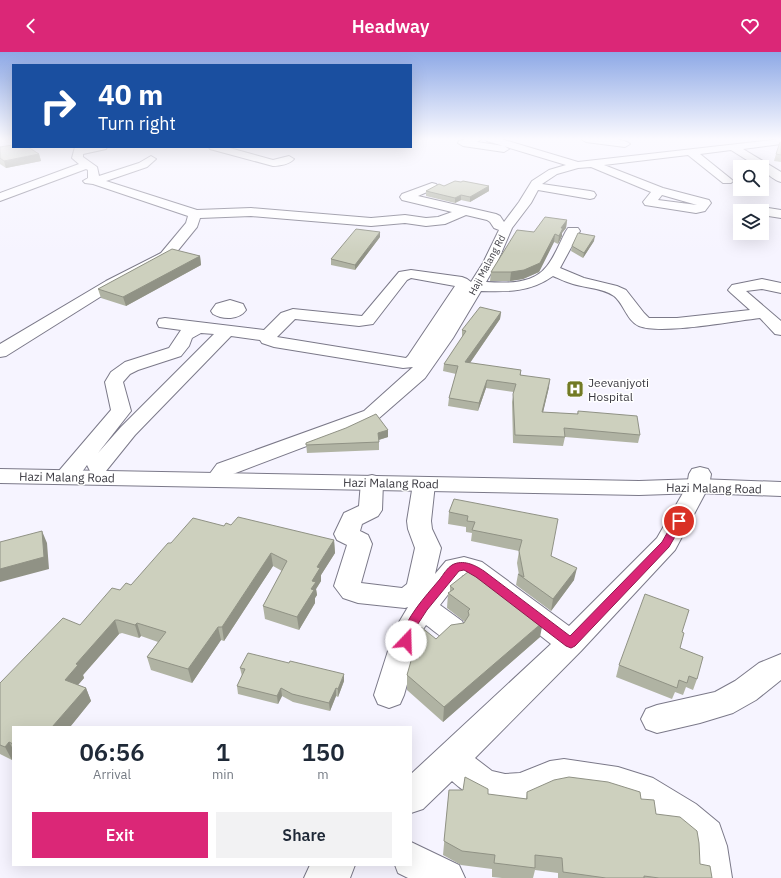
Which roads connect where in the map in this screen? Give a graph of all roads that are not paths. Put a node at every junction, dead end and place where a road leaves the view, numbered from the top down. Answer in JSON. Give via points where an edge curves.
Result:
{"nodes":[{"id":1,"x":52,"y":178,"type":"edge"},
{"id":2,"x":64,"y":178,"type":"edge"},
{"id":3,"x":94,"y":178,"type":"edge"},
{"id":4,"x":105,"y":178,"type":"edge"},
{"id":5,"x":544,"y":178,"type":"edge"},
{"id":6,"x":642,"y":178,"type":"edge"},
{"id":7,"x":724,"y":178,"type":"edge"},
{"id":8,"x":769,"y":178,"type":"edge"},
{"id":9,"x":431,"y":180,"type":"dead end"},
{"id":10,"x":94,"y":181,"type":"junction"},
{"id":11,"x":727,"y":181,"type":"dead end"},
{"id":12,"x":781,"y":182,"type":"edge"},
{"id":13,"x":534,"y":186,"type":"junction"},
{"id":14,"x":590,"y":195,"type":"dead end"},
{"id":15,"x":655,"y":195,"type":"dead end"},
{"id":16,"x":0,"y":197,"type":"edge"},
{"id":17,"x":769,"y":211,"type":"edge"},
{"id":18,"x":462,"y":212,"type":"junction"},
{"id":19,"x":195,"y":214,"type":"junction"},
{"id":20,"x":781,"y":214,"type":"edge"},
{"id":21,"x":506,"y":228,"type":"junction"},
{"id":22,"x":573,"y":231,"type":"dead end"},
{"id":23,"x":552,"y":270,"type":"junction"},
{"id":24,"x":477,"y":286,"type":"junction"},
{"id":25,"x":781,"y":288,"type":"edge"},
{"id":26,"x":764,"y":313,"type":"junction"},
{"id":27,"x":226,"y":322,"type":"junction"},
{"id":28,"x":165,"y":323,"type":"dead end"},
{"id":29,"x":204,"y":328,"type":"junction"},
{"id":30,"x":781,"y":330,"type":"edge"},
{"id":31,"x":268,"y":336,"type":"junction"},
{"id":32,"x":0,"y":352,"type":"edge"},
{"id":33,"x":0,"y":464,"type":"edge"},
{"id":34,"x":98,"y":466,"type":"junction"},
{"id":35,"x":70,"y":472,"type":"junction"},
{"id":36,"x":221,"y":474,"type":"junction"},
{"id":37,"x":250,"y":474,"type":"junction"},
{"id":38,"x":0,"y":476,"type":"edge"},
{"id":39,"x":781,"y":477,"type":"edge"},
{"id":40,"x":585,"y":480,"type":"junction"},
{"id":41,"x":699,"y":480,"type":"junction"},
{"id":42,"x":372,"y":482,"type":"junction"},
{"id":43,"x":424,"y":484,"type":"junction"},
{"id":44,"x":781,"y":489,"type":"edge"},
{"id":45,"x":423,"y":607,"type":"junction"},
{"id":46,"x":452,"y":629,"type":"edge"},
{"id":47,"x":571,"y":643,"type":"junction"},
{"id":48,"x":781,"y":666,"type":"edge"},
{"id":49,"x":389,"y":695,"type":"dead end"},
{"id":50,"x":657,"y":719,"type":"dead end"},
{"id":51,"x":452,"y":759,"type":"junction"},
{"id":52,"x":412,"y":795,"type":"edge"},
{"id":53,"x":412,"y":861,"type":"edge"},
{"id":54,"x":336,"y":866,"type":"edge"},
{"id":55,"x":323,"y":878,"type":"edge"},
{"id":56,"x":446,"y":878,"type":"edge"},
{"id":57,"x":713,"y":878,"type":"edge"}],
"edges":[{"from":1,"to":16,"type":"street"},
{"from":2,"to":10,"type":"street"},
{"from":3,"to":10,"type":"street"},
{"from":4,"to":10,"type":"street"},
{"from":5,"to":13,"type":"street","name":"Haji Malang Rd"},
{"from":6,"to":15,"type":"street"},
{"from":7,"to":11,"type":"street"},
{"from":8,"to":12,"type":"street"},
{"from":9,"to":18,"type":"street","via":[[406,197]]},
{"from":10,"to":19,"type":"street"},
{"from":13,"to":14,"type":"street"},
{"from":13,"to":21,"type":"street","name":"Haji Malang Rd"},
{"from":17,"to":20,"type":"street"},
{"from":18,"to":19,"type":"street","via":[[440,221],[426,222],[371,222],[251,212]]},
{"from":18,"to":21,"type":"street","via":[[495,219],[498,225]]},
{"from":19,"to":32,"type":"street","via":[[192,224],[166,256],[92,295]]},
{"from":21,"to":24,"type":"street","name":"Haji Malang Rd"},
{"from":22,"to":23,"type":"street"},
{"from":23,"to":24,"type":"street","via":[[538,281],[518,287]]},
{"from":23,"to":26,"type":"street","via":[[620,293],[644,322],[677,323]]},
{"from":24,"to":36,"type":"street","name":"Haji Malang Rd","via":[[418,374],[371,415]]},
{"from":25,"to":26,"type":"street","via":[[762,284],[736,288]]},
{"from":26,"to":30,"type":"street"},
{"from":27,"to":29,"type":"street"},
{"from":27,"to":31,"type":"street"},
{"from":27,"to":34,"type":"street"},
{"from":28,"to":29,"type":"street"},
{"from":29,"to":35,"type":"street","via":[[185,335],[175,352],[129,367],[119,373],[114,382],[121,411]]},
{"from":31,"to":31,"type":"street","via":[[268,339],[274,342],[408,363],[415,360],[464,284],[455,280],[404,275],[367,320],[293,314],[287,316]]},
{"from":33,"to":35,"type":"street","name":"Hazi Malang Road"},
{"from":34,"to":35,"type":"street","name":"Hazi Malang Road"},
{"from":34,"to":36,"type":"street","name":"Hazi Malang Road"},
{"from":35,"to":36,"type":"street","name":"Hazi Malang Road"},
{"from":35,"to":38,"type":"street","name":"Hazi Malang Road"},
{"from":36,"to":37,"type":"street","name":"Hazi Malang Road"},
{"from":37,"to":40,"type":"street","name":"Hazi Malang Road"},
{"from":37,"to":42,"type":"street","name":"Hazi Malang Road"},
{"from":39,"to":41,"type":"street","name":"Hazi Malang Road"},
{"from":40,"to":41,"type":"street","name":"Hazi Malang Road","via":[[639,488]]},
{"from":40,"to":43,"type":"street","name":"Hazi Malang Road"},
{"from":41,"to":44,"type":"street","name":"Hazi Malang Road"},
{"from":41,"to":47,"type":"street","via":[[666,544]]},
{"from":42,"to":43,"type":"street","name":"Hazi Malang Road"},
{"from":42,"to":43,"type":"street","via":[[370,510],[352,519],[346,534],[360,544],[347,586],[358,593],[405,598],[415,593],[420,585],[428,548],[419,521]]},
{"from":45,"to":46,"type":"street"},
{"from":45,"to":47,"type":"street","via":[[455,568],[464,566],[480,574]]},
{"from":45,"to":49,"type":"street","via":[[409,629]]},
{"from":47,"to":51,"type":"street"},
{"from":48,"to":50,"type":"street","via":[[769,670],[739,695],[709,707]]},
{"from":51,"to":52,"type":"street"},
{"from":51,"to":57,"type":"street","via":[[476,781],[488,787],[508,791],[527,788],[555,775],[564,774],[614,782],[645,792],[691,821],[702,831],[709,842]]},
{"from":53,"to":56,"type":"street"},
{"from":54,"to":55,"type":"street"}]}
